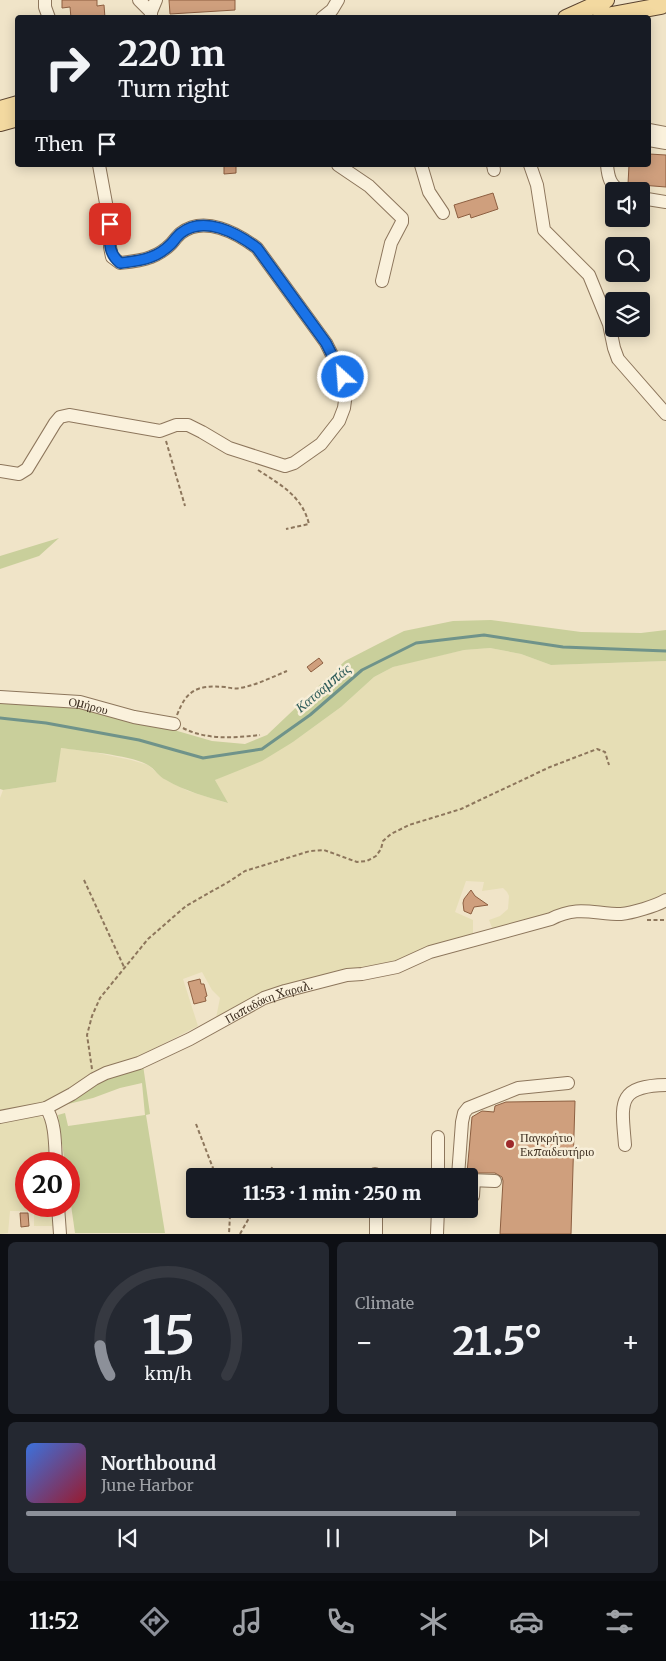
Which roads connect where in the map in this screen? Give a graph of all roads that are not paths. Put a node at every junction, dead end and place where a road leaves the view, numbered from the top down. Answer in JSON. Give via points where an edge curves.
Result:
{"nodes":[{"id":1,"x":45,"y":0,"type":"edge"},
{"id":2,"x":140,"y":0,"type":"edge"},
{"id":3,"x":338,"y":0,"type":"edge"},
{"id":4,"x":606,"y":0,"type":"edge"},
{"id":5,"x":639,"y":0,"type":"edge"},
{"id":6,"x":664,"y":7,"type":"edge"},
{"id":7,"x":153,"y":10,"type":"edge"},
{"id":8,"x":48,"y":15,"type":"edge"},
{"id":9,"x":326,"y":15,"type":"edge"},
{"id":10,"x":573,"y":15,"type":"edge"},
{"id":11,"x":605,"y":15,"type":"edge"},
{"id":12,"x":614,"y":15,"type":"edge"},
{"id":13,"x":15,"y":105,"type":"edge"},
{"id":14,"x":0,"y":109,"type":"edge"},
{"id":15,"x":15,"y":119,"type":"edge"},
{"id":16,"x":0,"y":123,"type":"edge"},
{"id":17,"x":651,"y":130,"type":"edge"},
{"id":18,"x":666,"y":133,"type":"edge"},
{"id":19,"x":651,"y":140,"type":"edge"},
{"id":20,"x":666,"y":143,"type":"edge"},
{"id":21,"x":99,"y":167,"type":"edge"},
{"id":22,"x":341,"y":167,"type":"edge"},
{"id":23,"x":422,"y":167,"type":"edge"},
{"id":24,"x":531,"y":167,"type":"edge"},
{"id":25,"x":606,"y":167,"type":"edge"},
{"id":26,"x":611,"y":182,"type":"edge"},
{"id":27,"x":650,"y":199,"type":"edge"},
{"id":28,"x":666,"y":202,"type":"edge"},
{"id":29,"x":443,"y":213,"type":"dead end"},
{"id":30,"x":382,"y":281,"type":"dead end"},
{"id":31,"x":666,"y":414,"type":"edge"},
{"id":32,"x":0,"y":471,"type":"edge"},
{"id":33,"x":0,"y":697,"type":"edge"},
{"id":34,"x":174,"y":724,"type":"road end"},
{"id":35,"x":666,"y":900,"type":"edge"},
{"id":36,"x":568,"y":1083,"type":"dead end"},
{"id":37,"x":666,"y":1085,"type":"edge"},
{"id":38,"x":46,"y":1108,"type":"junction"},
{"id":39,"x":0,"y":1117,"type":"edge"},
{"id":40,"x":438,"y":1137,"type":"dead end"},
{"id":41,"x":625,"y":1145,"type":"dead end"},
{"id":42,"x":55,"y":1152,"type":"edge"},
{"id":43,"x":438,"y":1168,"type":"edge"},
{"id":44,"x":459,"y":1168,"type":"edge"},
{"id":45,"x":478,"y":1180,"type":"edge"},
{"id":46,"x":494,"y":1181,"type":"dead end"},
{"id":47,"x":59,"y":1217,"type":"edge"},
{"id":48,"x":376,"y":1218,"type":"edge"},
{"id":49,"x":438,"y":1218,"type":"edge"},
{"id":50,"x":60,"y":1234,"type":"edge"},
{"id":51,"x":376,"y":1234,"type":"edge"},
{"id":52,"x":437,"y":1234,"type":"edge"}],
"edges":[{"from":1,"to":8,"type":"street"},
{"from":2,"to":7,"type":"street"},
{"from":3,"to":9,"type":"street"},
{"from":4,"to":10,"type":"main road"},
{"from":5,"to":11,"type":"main road"},
{"from":6,"to":12,"type":"main road"},
{"from":13,"to":14,"type":"main road"},
{"from":15,"to":16,"type":"main road"},
{"from":17,"to":18,"type":"street"},
{"from":19,"to":20,"type":"street"},
{"from":21,"to":32,"type":"street","via":[[110,224],[112,257],[120,263],[152,257],[170,246],[180,233],[202,225],[236,234],[257,248],[326,343],[343,377],[344,408],[339,421],[322,444],[284,466],[229,448],[188,425],[176,425],[160,431],[69,415],[60,417],[27,469],[19,474]]},
{"from":22,"to":30,"type":"street","via":[[369,186],[402,218],[391,243]]},
{"from":23,"to":29,"type":"street","via":[[428,192]]},
{"from":24,"to":31,"type":"street","via":[[544,230],[589,275],[609,324],[618,359]]},
{"from":25,"to":26,"type":"street"},
{"from":27,"to":28,"type":"street"},
{"from":33,"to":34,"type":"street","name":"Ομήρου","via":[[70,701]]},
{"from":35,"to":38,"type":"street","name":"Παπαδάκη Χαραλ.","via":[[623,914],[591,910],[562,914],[430,952],[397,967],[285,991],[258,1001],[139,1063],[106,1073]]},
{"from":36,"to":44,"type":"street","via":[[518,1088],[468,1108],[462,1122]]},
{"from":37,"to":41,"type":"street","via":[[642,1089],[626,1097],[622,1110]]},
{"from":38,"to":39,"type":"street","name":"Παπαδάκη Χαραλ."},
{"from":38,"to":42,"type":"street","via":[[50,1113]]},
{"from":40,"to":43,"type":"street"},
{"from":45,"to":46,"type":"street"},
{"from":47,"to":50,"type":"street"},
{"from":48,"to":51,"type":"street"},
{"from":49,"to":52,"type":"street"}]}
